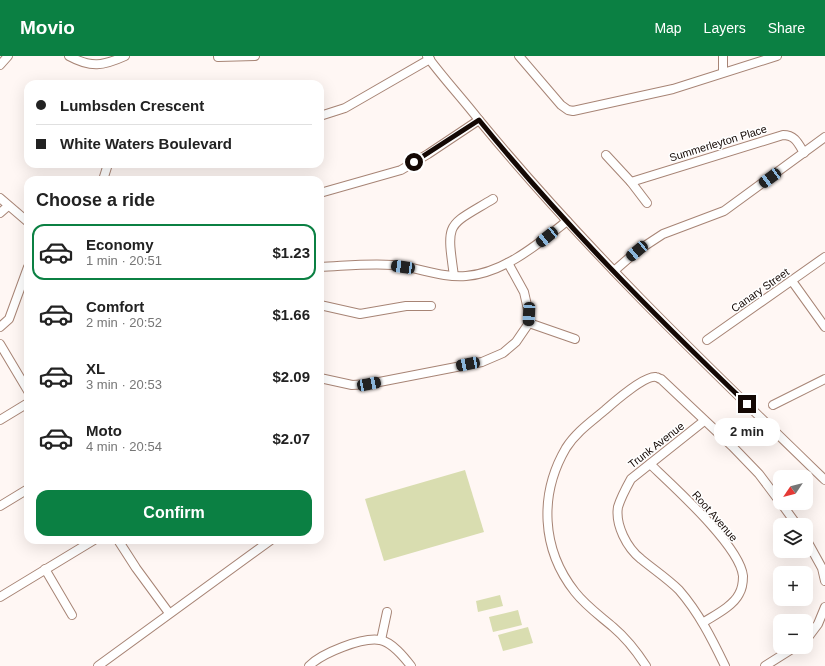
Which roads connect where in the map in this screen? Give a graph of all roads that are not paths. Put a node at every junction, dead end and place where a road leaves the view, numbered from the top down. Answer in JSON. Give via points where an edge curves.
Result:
{"nodes":[{"id":1,"x":8,"y":56,"type":"edge"},
{"id":2,"x":69,"y":56,"type":"edge"},
{"id":3,"x":125,"y":56,"type":"edge"},
{"id":4,"x":255,"y":56,"type":"edge"},
{"id":5,"x":519,"y":56,"type":"edge"},
{"id":6,"x":723,"y":56,"type":"edge"},
{"id":7,"x":777,"y":56,"type":"edge"},
{"id":8,"x":218,"y":57,"type":"dead end"},
{"id":9,"x":429,"y":58,"type":"edge"},
{"id":10,"x":0,"y":65,"type":"edge"},
{"id":11,"x":723,"y":72,"type":"junction"},
{"id":12,"x":324,"y":115,"type":"edge"},
{"id":13,"x":479,"y":120,"type":"junction"},
{"id":14,"x":825,"y":137,"type":"edge"},
{"id":15,"x":804,"y":153,"type":"junction"},
{"id":16,"x":606,"y":154,"type":"dead end"},
{"id":17,"x":632,"y":182,"type":"junction"},
{"id":18,"x":324,"y":192,"type":"edge"},
{"id":19,"x":0,"y":198,"type":"edge"},
{"id":20,"x":493,"y":199,"type":"dead end"},
{"id":21,"x":647,"y":203,"type":"dead end"},
{"id":22,"x":8,"y":206,"type":"junction"},
{"id":23,"x":0,"y":213,"type":"edge"},
{"id":24,"x":24,"y":219,"type":"edge"},
{"id":25,"x":567,"y":221,"type":"junction"},
{"id":26,"x":825,"y":257,"type":"edge"},
{"id":27,"x":508,"y":263,"type":"junction"},
{"id":28,"x":324,"y":267,"type":"edge"},
{"id":29,"x":614,"y":271,"type":"junction"},
{"id":30,"x":454,"y":276,"type":"junction"},
{"id":31,"x":24,"y":279,"type":"edge"},
{"id":32,"x":792,"y":281,"type":"junction"},
{"id":33,"x":324,"y":306,"type":"edge"},
{"id":34,"x":431,"y":306,"type":"dead end"},
{"id":35,"x":528,"y":323,"type":"junction"},
{"id":36,"x":0,"y":327,"type":"edge"},
{"id":37,"x":825,"y":327,"type":"edge"},
{"id":38,"x":575,"y":339,"type":"dead end"},
{"id":39,"x":707,"y":340,"type":"dead end"},
{"id":40,"x":0,"y":344,"type":"edge"},
{"id":41,"x":324,"y":379,"type":"edge"},
{"id":42,"x":825,"y":379,"type":"edge"},
{"id":43,"x":24,"y":384,"type":"edge"},
{"id":44,"x":24,"y":405,"type":"edge"},
{"id":45,"x":773,"y":405,"type":"dead end"},
{"id":46,"x":0,"y":420,"type":"edge"},
{"id":47,"x":704,"y":421,"type":"junction"},
{"id":48,"x":650,"y":464,"type":"junction"},
{"id":49,"x":825,"y":480,"type":"edge"},
{"id":50,"x":24,"y":491,"type":"edge"},
{"id":51,"x":773,"y":493,"type":"edge"},
{"id":52,"x":0,"y":506,"type":"edge"},
{"id":53,"x":87,"y":544,"type":"edge"},
{"id":54,"x":121,"y":544,"type":"edge"},
{"id":55,"x":265,"y":544,"type":"edge"},
{"id":56,"x":813,"y":552,"type":"edge"},
{"id":57,"x":45,"y":569,"type":"junction"},
{"id":58,"x":825,"y":581,"type":"edge"},
{"id":59,"x":0,"y":597,"type":"edge"},
{"id":60,"x":825,"y":607,"type":"edge"},
{"id":61,"x":387,"y":612,"type":"dead end"},
{"id":62,"x":169,"y":613,"type":"junction"},
{"id":63,"x":72,"y":615,"type":"dead end"},
{"id":64,"x":704,"y":622,"type":"junction"},
{"id":65,"x":813,"y":631,"type":"edge"},
{"id":66,"x":381,"y":640,"type":"junction"},
{"id":67,"x":784,"y":654,"type":"edge"},
{"id":68,"x":98,"y":666,"type":"edge"},
{"id":69,"x":309,"y":666,"type":"edge"},
{"id":70,"x":411,"y":666,"type":"edge"},
{"id":71,"x":646,"y":666,"type":"edge"},
{"id":72,"x":725,"y":666,"type":"edge"},
{"id":73,"x":765,"y":666,"type":"edge"}],
"edges":[{"from":1,"to":10,"type":"street"},
{"from":2,"to":3,"type":"street","via":[[100,66]]},
{"from":4,"to":8,"type":"street"},
{"from":5,"to":11,"type":"street","via":[[561,105],[573,111],[673,89]]},
{"from":6,"to":11,"type":"street"},
{"from":7,"to":11,"type":"street"},
{"from":9,"to":12,"type":"street","via":[[345,108]]},
{"from":9,"to":13,"type":"street"},
{"from":13,"to":18,"type":"street","via":[[401,170]]},
{"from":13,"to":25,"type":"street"},
{"from":14,"to":15,"type":"street"},
{"from":15,"to":17,"type":"street","name":"Summerleyton Place","via":[[795,139],[790,135],[783,135]]},
{"from":15,"to":29,"type":"street","via":[[724,211],[663,234],[637,251]]},
{"from":16,"to":17,"type":"street"},
{"from":17,"to":21,"type":"street"},
{"from":19,"to":22,"type":"street"},
{"from":20,"to":30,"type":"street","via":[[455,222],[450,230],[448,240]]},
{"from":22,"to":23,"type":"street"},
{"from":22,"to":24,"type":"street"},
{"from":25,"to":27,"type":"street","via":[[537,245]]},
{"from":25,"to":29,"type":"street"},
{"from":26,"to":32,"type":"street","name":"Canary Street"},
{"from":27,"to":30,"type":"street","via":[[467,276]]},
{"from":27,"to":35,"type":"street","via":[[524,292],[529,314]]},
{"from":28,"to":30,"type":"street","via":[[394,265]]},
{"from":29,"to":49,"type":"street","via":[[654,314]]},
{"from":31,"to":36,"type":"street","via":[[10,319]]},
{"from":32,"to":37,"type":"street"},
{"from":32,"to":39,"type":"street","name":"Canary Street"},
{"from":33,"to":34,"type":"street","via":[[360,314],[406,306]]},
{"from":35,"to":38,"type":"street"},
{"from":35,"to":41,"type":"street","via":[[516,342],[503,353],[482,362],[369,384],[352,385]]},
{"from":40,"to":43,"type":"street"},
{"from":42,"to":45,"type":"street"},
{"from":44,"to":46,"type":"street"},
{"from":47,"to":48,"type":"street","name":"Trunk Avenue"},
{"from":47,"to":51,"type":"street","via":[[759,474]]},
{"from":47,"to":71,"type":"street","via":[[661,379],[648,379],[584,427],[567,447],[552,477],[547,506],[548,534],[556,563],[578,596],[591,610],[614,627],[634,648]]},
{"from":48,"to":64,"type":"street","name":"Trunk Avenue","via":[[631,479],[624,491],[618,508],[620,526],[627,544],[639,558],[678,590]]},
{"from":48,"to":64,"type":"street","name":"Root Avenue","via":[[718,533],[743,575],[739,595]]},
{"from":50,"to":52,"type":"street"},
{"from":53,"to":57,"type":"street"},
{"from":54,"to":62,"type":"street"},
{"from":55,"to":62,"type":"street"},
{"from":56,"to":58,"type":"street","via":[[822,568]]},
{"from":57,"to":59,"type":"street"},
{"from":57,"to":63,"type":"street"},
{"from":60,"to":65,"type":"street"},
{"from":61,"to":66,"type":"street"},
{"from":62,"to":68,"type":"street"},
{"from":64,"to":72,"type":"street","name":"Trunk Avenue"},
{"from":66,"to":69,"type":"street","via":[[364,640],[348,644]]},
{"from":66,"to":70,"type":"street","via":[[396,650]]},
{"from":67,"to":73,"type":"street"}]}
